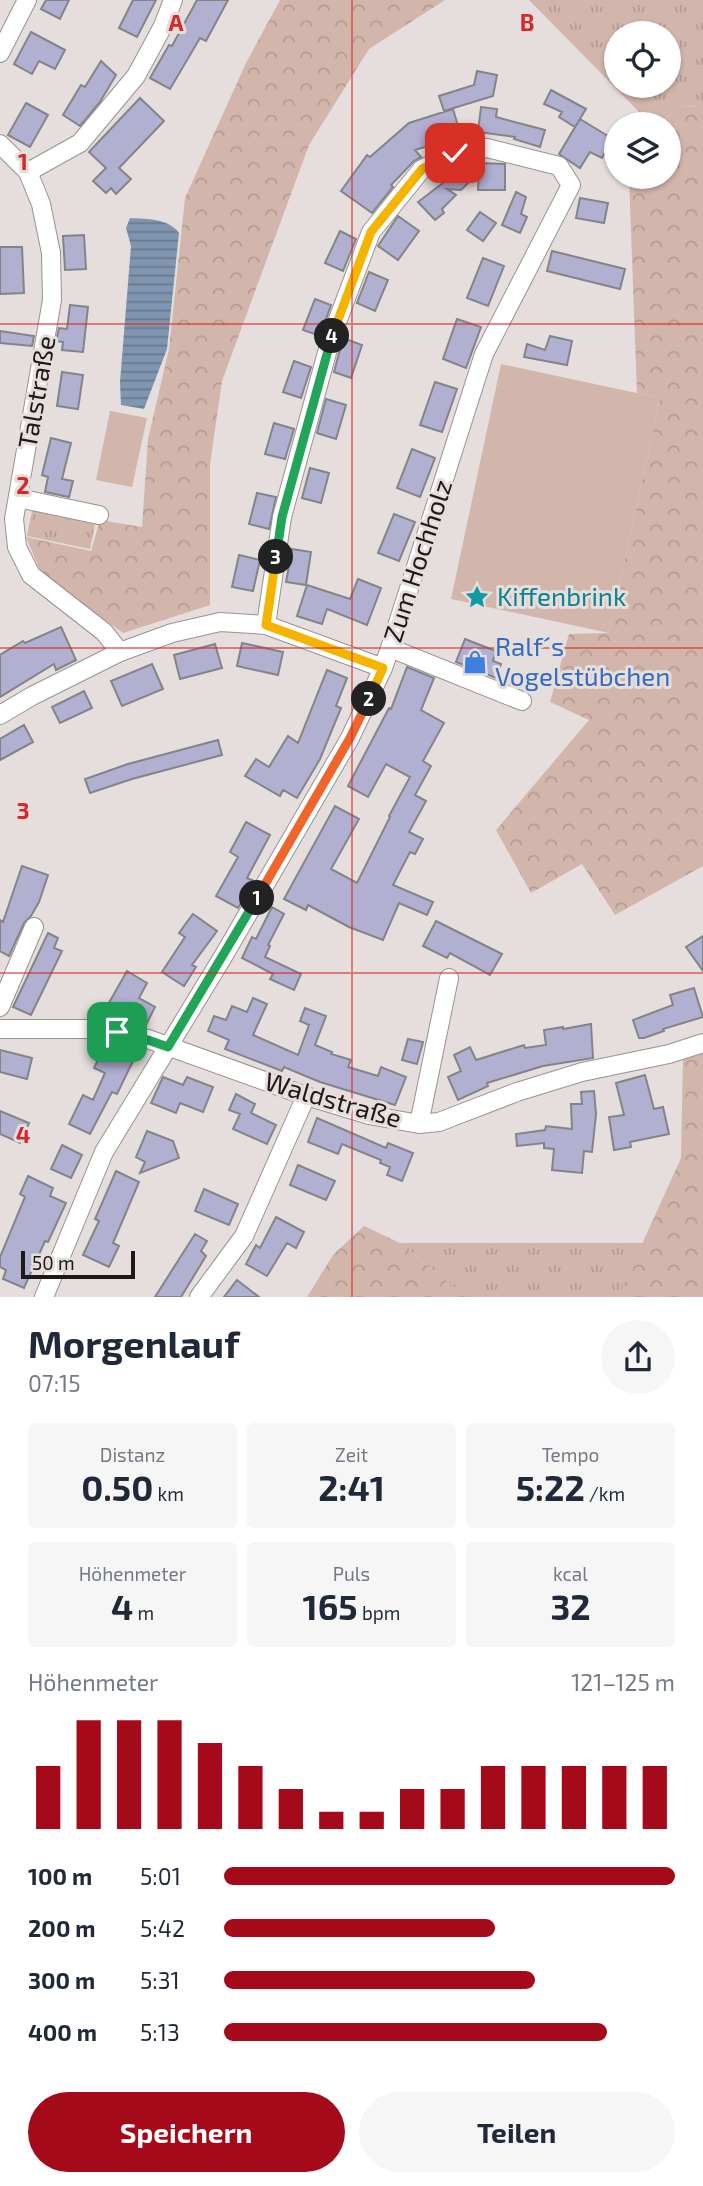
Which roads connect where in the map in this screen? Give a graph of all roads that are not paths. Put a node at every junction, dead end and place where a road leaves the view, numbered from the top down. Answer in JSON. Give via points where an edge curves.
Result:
{"nodes":[{"id":1,"x":27,"y":0,"type":"edge"},
{"id":2,"x":173,"y":0,"type":"edge"},
{"id":3,"x":0,"y":53,"type":"edge"},
{"id":4,"x":0,"y":144,"type":"edge"},
{"id":5,"x":28,"y":172,"type":"junction"},
{"id":6,"x":18,"y":498,"type":"junction"},
{"id":7,"x":99,"y":515,"type":"dead end"},
{"id":8,"x":266,"y":625,"type":"junction"},
{"id":9,"x":390,"y":648,"type":"junction"},
{"id":10,"x":120,"y":652,"type":"junction"},
{"id":11,"x":383,"y":668,"type":"junction"},
{"id":12,"x":522,"y":701,"type":"dead end"},
{"id":13,"x":0,"y":715,"type":"edge"},
{"id":14,"x":34,"y":928,"type":"dead end"},
{"id":15,"x":449,"y":978,"type":"dead end"},
{"id":16,"x":0,"y":1007,"type":"edge"},
{"id":17,"x":0,"y":1029,"type":"edge"},
{"id":18,"x":703,"y":1043,"type":"edge"},
{"id":19,"x":168,"y":1047,"type":"junction"},
{"id":20,"x":306,"y":1096,"type":"junction"},
{"id":21,"x":419,"y":1124,"type":"junction"},
{"id":22,"x":44,"y":1297,"type":"edge"},
{"id":23,"x":199,"y":1297,"type":"edge"}],
"edges":[{"from":1,"to":3,"type":"street"},
{"from":2,"to":5,"type":"street","via":[[136,75],[80,143]]},
{"from":4,"to":5,"type":"street","name":"Talstraße"},
{"from":5,"to":6,"type":"street","name":"Talstraße","via":[[41,204],[51,253],[52,300]]},
{"from":6,"to":7,"type":"street"},
{"from":6,"to":10,"type":"street","name":"Talstraße","via":[[14,519],[17,547],[31,575],[104,632]]},
{"from":8,"to":9,"type":"street","name":"Zum Hochholz","via":[[282,517],[331,338],[371,232],[422,169],[455,153],[487,148],[559,166],[571,185],[484,354]]},
{"from":8,"to":10,"type":"street","via":[[220,622]]},
{"from":8,"to":11,"type":"street"},
{"from":9,"to":11,"type":"street","name":"Zum Hochholz"},
{"from":9,"to":12,"type":"street"},
{"from":10,"to":13,"type":"street"},
{"from":11,"to":19,"type":"street","name":"Zum Hochholz","via":[[350,738]]},
{"from":14,"to":16,"type":"street"},
{"from":15,"to":21,"type":"street"},
{"from":17,"to":19,"type":"street","name":"Waldstraße","via":[[117,1032]]},
{"from":18,"to":21,"type":"street","name":"Waldstraße","via":[[669,1055],[582,1072],[439,1122]]},
{"from":19,"to":20,"type":"street","name":"Waldstraße"},
{"from":19,"to":22,"type":"street","name":"Zum Hochholz","via":[[104,1152]]},
{"from":20,"to":21,"type":"street","name":"Waldstraße"},
{"from":20,"to":23,"type":"street","via":[[244,1236]]}]}
